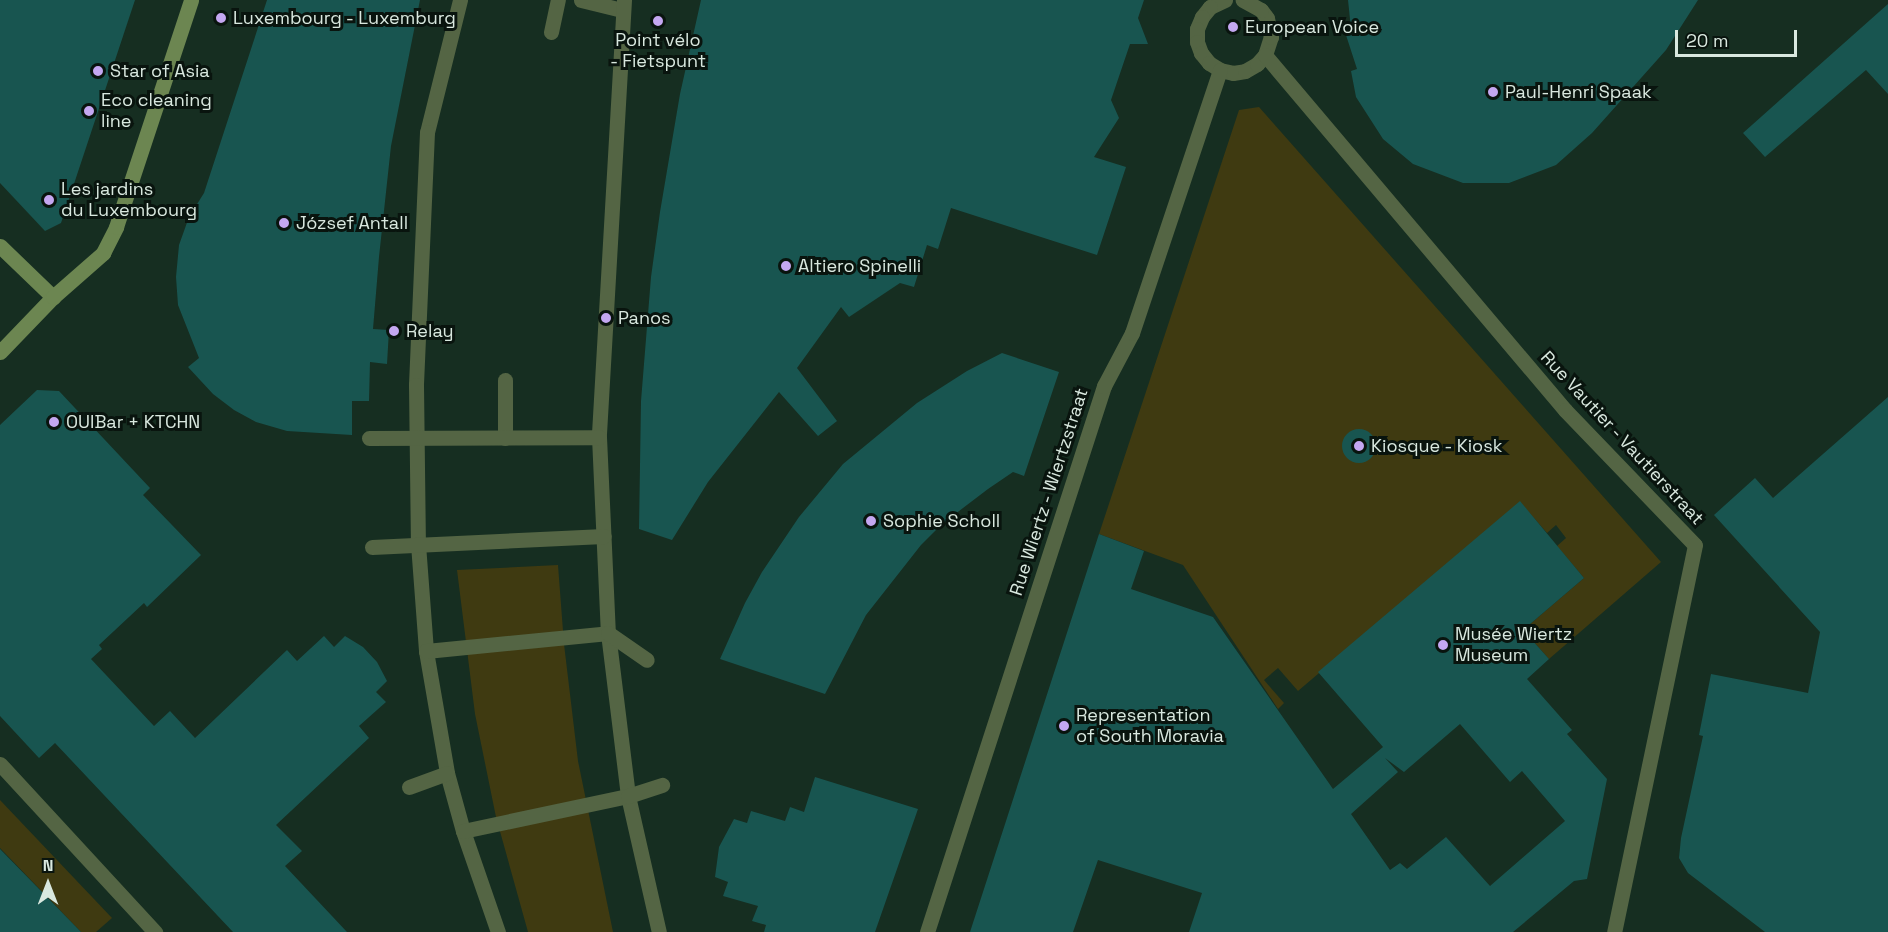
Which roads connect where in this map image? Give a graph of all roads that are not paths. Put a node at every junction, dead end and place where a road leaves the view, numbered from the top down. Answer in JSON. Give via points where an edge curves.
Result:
{"nodes":[{"id":1,"x":191,"y":0,"type":"edge"},
{"id":2,"x":460,"y":0,"type":"edge"},
{"id":3,"x":558,"y":0,"type":"edge"},
{"id":4,"x":581,"y":0,"type":"edge"},
{"id":5,"x":1225,"y":0,"type":"edge"},
{"id":6,"x":1245,"y":0,"type":"edge"},
{"id":7,"x":623,"y":5,"type":"edge"},
{"id":8,"x":551,"y":32,"type":"dead end"},
{"id":9,"x":1265,"y":55,"type":"junction"},
{"id":10,"x":1220,"y":70,"type":"junction"},
{"id":11,"x":0,"y":246,"type":"edge"},
{"id":12,"x":53,"y":297,"type":"junction"},
{"id":13,"x":0,"y":352,"type":"edge"},
{"id":14,"x":505,"y":381,"type":"dead end"},
{"id":15,"x":599,"y":436,"type":"junction"},
{"id":16,"x":369,"y":438,"type":"dead end"},
{"id":17,"x":416,"y":438,"type":"junction"},
{"id":18,"x":505,"y":438,"type":"junction"},
{"id":19,"x":604,"y":536,"type":"junction"},
{"id":20,"x":418,"y":544,"type":"junction"},
{"id":21,"x":372,"y":547,"type":"dead end"},
{"id":22,"x":608,"y":633,"type":"junction"},
{"id":23,"x":426,"y":651,"type":"junction"},
{"id":24,"x":647,"y":660,"type":"dead end"},
{"id":25,"x":0,"y":764,"type":"edge"},
{"id":26,"x":447,"y":773,"type":"junction"},
{"id":27,"x":662,"y":785,"type":"dead end"},
{"id":28,"x":410,"y":787,"type":"dead end"},
{"id":29,"x":628,"y":796,"type":"junction"},
{"id":30,"x":463,"y":831,"type":"junction"},
{"id":31,"x":155,"y":932,"type":"edge"},
{"id":32,"x":498,"y":932,"type":"edge"},
{"id":33,"x":659,"y":932,"type":"edge"},
{"id":34,"x":927,"y":932,"type":"edge"},
{"id":35,"x":1614,"y":932,"type":"edge"}],
"edges":[{"from":1,"to":12,"type":"street","via":[[116,227],[103,253]]},
{"from":2,"to":17,"type":"street","via":[[427,132]]},
{"from":3,"to":8,"type":"street"},
{"from":4,"to":7,"type":"street"},
{"from":5,"to":10,"type":"street","via":[[1210,7],[1197,29],[1201,53]]},
{"from":6,"to":9,"type":"street","via":[[1261,10],[1270,27]]},
{"from":7,"to":15,"type":"street"},
{"from":9,"to":10,"type":"street","via":[[1245,70]]},
{"from":9,"to":35,"type":"street","name":"Rue Vautier - Vautierstraat","via":[[1565,410],[1695,545]]},
{"from":10,"to":34,"type":"street","name":"Rue Wiertz - Wiertzstraat","via":[[1132,333],[1104,386]]},
{"from":11,"to":12,"type":"street"},
{"from":12,"to":13,"type":"street"},
{"from":14,"to":18,"type":"street"},
{"from":15,"to":18,"type":"street"},
{"from":15,"to":19,"type":"street"},
{"from":16,"to":17,"type":"street"},
{"from":17,"to":18,"type":"street"},
{"from":17,"to":20,"type":"street"},
{"from":19,"to":20,"type":"street"},
{"from":19,"to":22,"type":"street"},
{"from":20,"to":21,"type":"street"},
{"from":20,"to":23,"type":"street"},
{"from":22,"to":23,"type":"street"},
{"from":22,"to":24,"type":"street"},
{"from":22,"to":29,"type":"street"},
{"from":23,"to":26,"type":"street"},
{"from":25,"to":31,"type":"street"},
{"from":26,"to":28,"type":"street"},
{"from":26,"to":30,"type":"street"},
{"from":27,"to":29,"type":"street"},
{"from":29,"to":30,"type":"street"},
{"from":29,"to":33,"type":"street"},
{"from":30,"to":32,"type":"street"}]}
